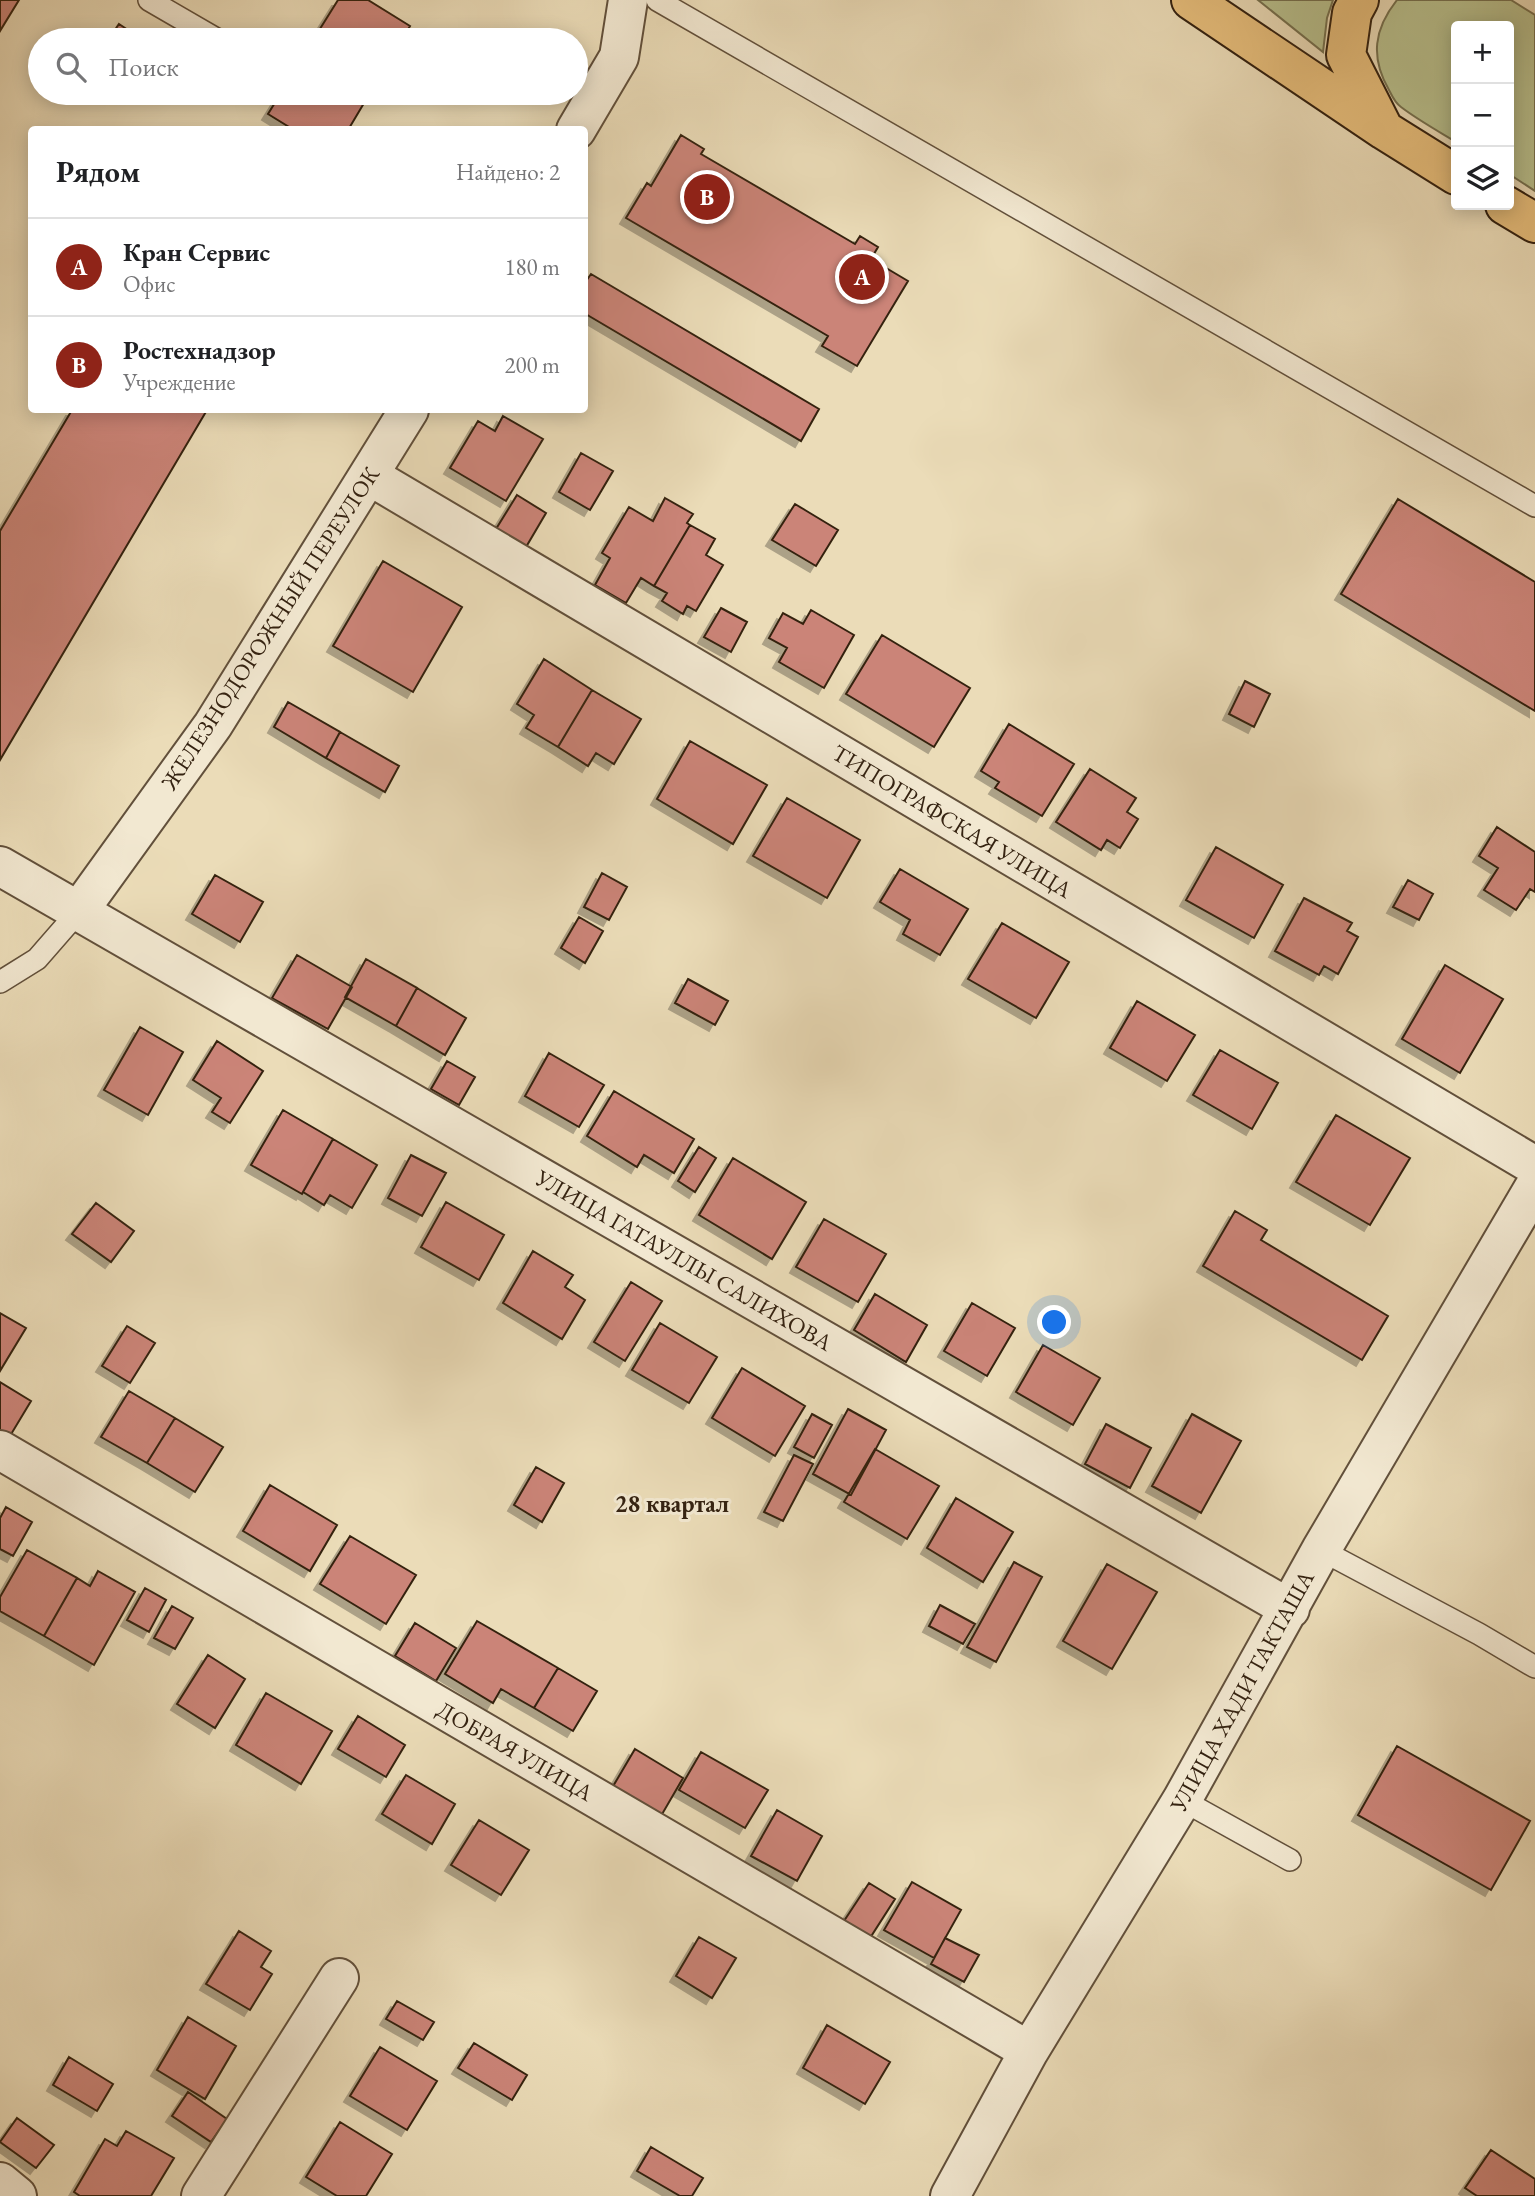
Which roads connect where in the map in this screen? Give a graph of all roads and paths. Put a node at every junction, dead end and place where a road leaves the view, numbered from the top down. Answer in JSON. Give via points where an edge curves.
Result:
{"nodes":[{"id":1,"x":149,"y":0,"type":"edge"},
{"id":2,"x":628,"y":0,"type":"edge"},
{"id":3,"x":657,"y":0,"type":"edge"},
{"id":4,"x":1191,"y":0,"type":"edge"},
{"id":5,"x":1359,"y":0,"type":"edge"},
{"id":6,"x":197,"y":28,"type":"edge"},
{"id":7,"x":578,"y":126,"type":"edge"},
{"id":8,"x":1384,"y":130,"type":"junction"},
{"id":9,"x":1451,"y":172,"type":"edge"},
{"id":10,"x":1513,"y":210,"type":"edge"},
{"id":11,"x":1535,"y":223,"type":"edge"},
{"id":12,"x":407,"y":413,"type":"edge"},
{"id":13,"x":370,"y":475,"type":"junction"},
{"id":14,"x":1535,"y":506,"type":"edge"},
{"id":15,"x":0,"y":866,"type":"edge"},
{"id":16,"x":78,"y":912,"type":"junction"},
{"id":17,"x":0,"y":982,"type":"edge"},
{"id":18,"x":1535,"y":1166,"type":"edge"},
{"id":19,"x":1535,"y":1186,"type":"edge"},
{"id":20,"x":0,"y":1450,"type":"edge"},
{"id":21,"x":1321,"y":1550,"type":"junction"},
{"id":22,"x":1290,"y":1609,"type":"junction"},
{"id":23,"x":1535,"y":1667,"type":"edge"},
{"id":24,"x":1182,"y":1800,"type":"junction"},
{"id":25,"x":1290,"y":1860,"type":"dead end"},
{"id":26,"x":339,"y":1979,"type":"dead end"},
{"id":27,"x":1029,"y":2052,"type":"junction"},
{"id":28,"x":0,"y":2182,"type":"edge"},
{"id":29,"x":17,"y":2196,"type":"edge"},
{"id":30,"x":201,"y":2196,"type":"edge"},
{"id":31,"x":950,"y":2196,"type":"edge"}],
"edges":[{"from":1,"to":6,"type":"lane"},
{"from":2,"to":7,"type":"street","via":[[619,57]]},
{"from":3,"to":14,"type":"lane"},
{"from":4,"to":8,"type":"main road"},
{"from":5,"to":8,"type":"main road","via":[[1352,13],[1346,55]]},
{"from":8,"to":9,"type":"main road"},
{"from":10,"to":11,"type":"main road"},
{"from":12,"to":13,"type":"street","name":"ЖЕЛЕЗНОДОРОЖНЫЙ ПЕРЕУЛОК"},
{"from":13,"to":16,"type":"street","name":"ЖЕЛЕЗНОДОРОЖНЫЙ ПЕРЕУЛОК","via":[[213,725]]},
{"from":13,"to":18,"type":"street","name":"ТИПОГРАФСКАЯ УЛИЦА"},
{"from":15,"to":16,"type":"street","name":"УЛИЦА ГАТАУЛЛЫ САЛИХОВА"},
{"from":16,"to":17,"type":"lane","via":[[37,959]]},
{"from":16,"to":22,"type":"street","name":"УЛИЦА ГАТАУЛЛЫ САЛИХОВА"},
{"from":19,"to":21,"type":"street","name":"УЛИЦА ХАДИ ТАКТАША"},
{"from":20,"to":27,"type":"street","name":"ДОБРАЯ УЛИЦА"},
{"from":21,"to":22,"type":"street","name":"УЛИЦА ХАДИ ТАКТАША"},
{"from":21,"to":23,"type":"lane"},
{"from":22,"to":24,"type":"street","name":"УЛИЦА ХАДИ ТАКТАША"},
{"from":24,"to":25,"type":"lane"},
{"from":24,"to":27,"type":"street","name":"УЛИЦА ХАДИ ТАКТАША"},
{"from":26,"to":30,"type":"street"},
{"from":27,"to":31,"type":"street","name":"УЛИЦА ХАДИ ТАКТАША"},
{"from":28,"to":29,"type":"street"}]}
